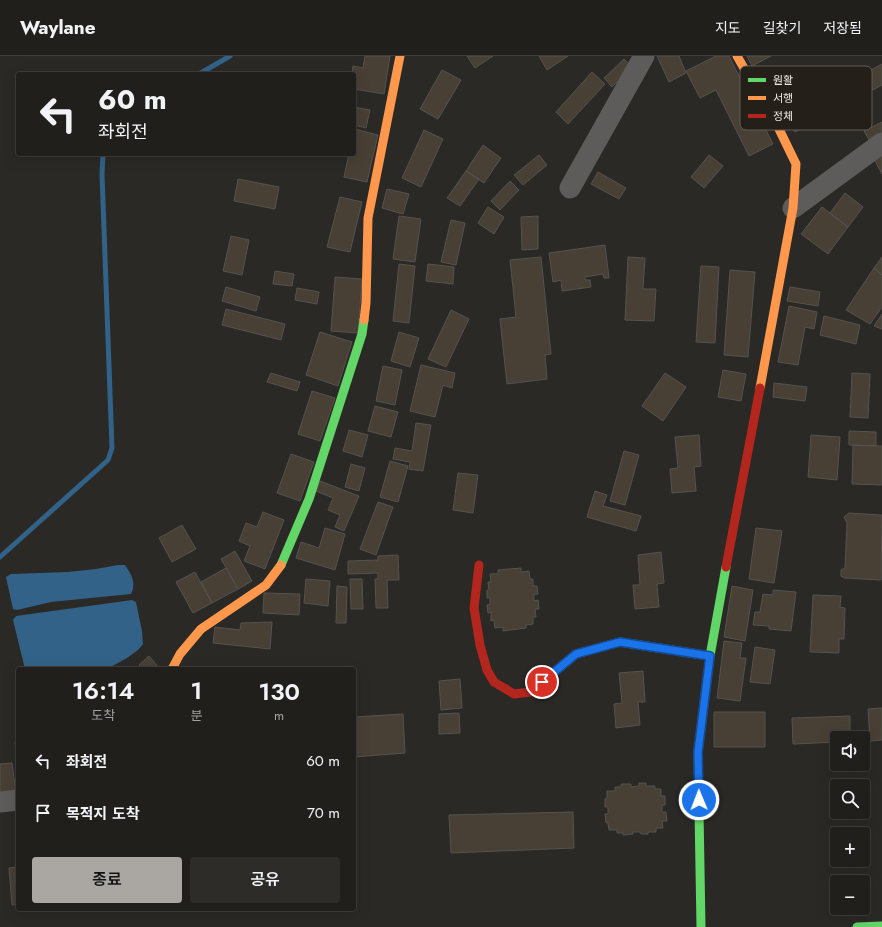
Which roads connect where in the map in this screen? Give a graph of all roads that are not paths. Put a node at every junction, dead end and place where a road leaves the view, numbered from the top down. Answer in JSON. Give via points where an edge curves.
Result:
{"nodes":[{"id":1,"x":400,"y":56,"type":"edge"},
{"id":2,"x":644,"y":56,"type":"edge"},
{"id":3,"x":737,"y":56,"type":"edge"},
{"id":4,"x":743,"y":66,"type":"edge"},
{"id":5,"x":780,"y":130,"type":"edge"},
{"id":6,"x":882,"y":143,"type":"edge"},
{"id":7,"x":570,"y":188,"type":"dead end"},
{"id":8,"x":793,"y":208,"type":"junction"},
{"id":9,"x":479,"y":565,"type":"dead end"},
{"id":10,"x":710,"y":656,"type":"junction"},
{"id":11,"x":173,"y":667,"type":"edge"},
{"id":12,"x":16,"y":800,"type":"edge"},
{"id":13,"x":0,"y":802,"type":"edge"},
{"id":14,"x":882,"y":926,"type":"edge"},
{"id":15,"x":701,"y":927,"type":"edge"},
{"id":16,"x":857,"y":927,"type":"edge"}],
"edges":[{"from":1,"to":11,"type":"street","via":[[368,218],[366,303],[362,334],[308,499],[281,565],[266,585],[201,629],[180,654]]},
{"from":2,"to":7,"type":"street"},
{"from":3,"to":4,"type":"street"},
{"from":5,"to":8,"type":"street","via":[[796,164]]},
{"from":6,"to":8,"type":"street"},
{"from":8,"to":10,"type":"street"},
{"from":9,"to":10,"type":"street","via":[[474,608],[480,645],[487,670],[494,682],[514,694],[531,692],[576,654],[620,642]]},
{"from":10,"to":15,"type":"street","via":[[698,752]]},
{"from":12,"to":13,"type":"street"},
{"from":14,"to":16,"type":"street"}]}
